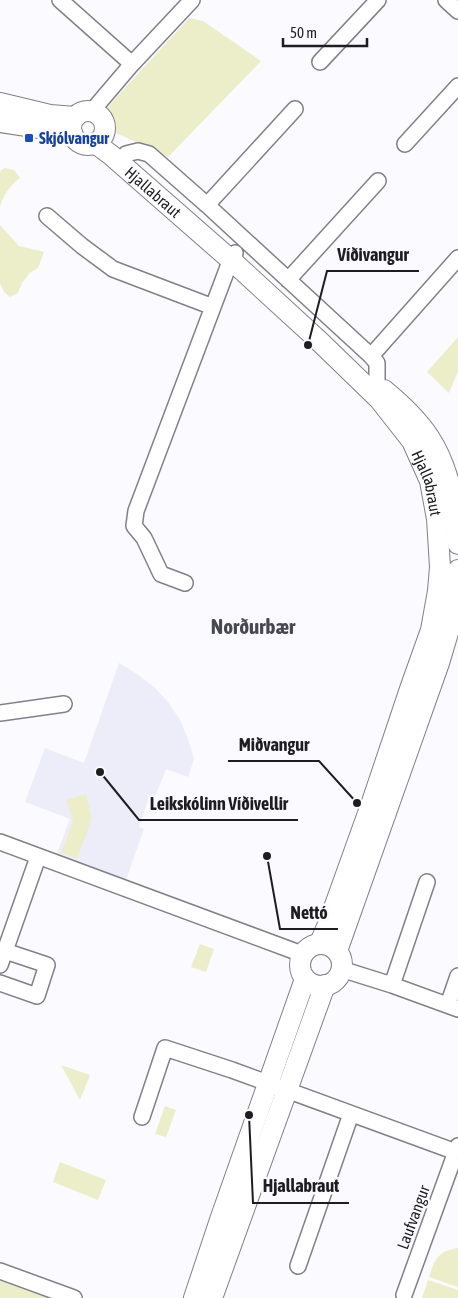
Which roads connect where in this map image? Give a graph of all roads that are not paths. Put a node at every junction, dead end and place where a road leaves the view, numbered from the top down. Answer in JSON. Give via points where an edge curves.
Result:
{"nodes":[{"id":1,"x":60,"y":0,"type":"edge"},
{"id":2,"x":192,"y":0,"type":"edge"},
{"id":3,"x":378,"y":0,"type":"edge"},
{"id":4,"x":446,"y":0,"type":"edge"},
{"id":5,"x":458,"y":11,"type":"edge"},
{"id":6,"x":320,"y":62,"type":"dead end"},
{"id":7,"x":132,"y":64,"type":"junction"},
{"id":8,"x":458,"y":86,"type":"edge"},
{"id":9,"x":0,"y":103,"type":"edge"},
{"id":10,"x":295,"y":109,"type":"dead end"},
{"id":11,"x":80,"y":121,"type":"junction"},
{"id":12,"x":0,"y":122,"type":"edge"},
{"id":13,"x":100,"y":139,"type":"junction"},
{"id":14,"x":405,"y":144,"type":"dead end"},
{"id":15,"x":126,"y":154,"type":"junction"},
{"id":16,"x":378,"y":181,"type":"dead end"},
{"id":17,"x":207,"y":205,"type":"junction"},
{"id":18,"x":46,"y":216,"type":"dead end"},
{"id":19,"x":233,"y":256,"type":"junction"},
{"id":20,"x":458,"y":258,"type":"edge"},
{"id":21,"x":288,"y":280,"type":"junction"},
{"id":22,"x":213,"y":307,"type":"junction"},
{"id":23,"x":371,"y":356,"type":"junction"},
{"id":24,"x":376,"y":384,"type":"junction"},
{"id":25,"x":452,"y":475,"type":"edge"},
{"id":26,"x":449,"y":510,"type":"edge"},
{"id":27,"x":458,"y":544,"type":"edge"},
{"id":28,"x":458,"y":570,"type":"edge"},
{"id":29,"x":185,"y":583,"type":"dead end"},
{"id":30,"x":64,"y":704,"type":"dead end"},
{"id":31,"x":0,"y":713,"type":"edge"},
{"id":32,"x":0,"y":842,"type":"edge"},
{"id":33,"x":38,"y":857,"type":"junction"},
{"id":34,"x":427,"y":882,"type":"dead end"},
{"id":35,"x":5,"y":950,"type":"junction"},
{"id":36,"x":302,"y":954,"type":"junction"},
{"id":37,"x":332,"y":954,"type":"junction"},
{"id":38,"x":0,"y":965,"type":"edge"},
{"id":39,"x":458,"y":976,"type":"edge"},
{"id":40,"x":306,"y":979,"type":"junction"},
{"id":41,"x":0,"y":983,"type":"edge"},
{"id":42,"x":324,"y":985,"type":"junction"},
{"id":43,"x":392,"y":985,"type":"junction"},
{"id":44,"x":453,"y":1007,"type":"edge"},
{"id":45,"x":278,"y":1087,"type":"junction"},
{"id":46,"x":351,"y":1114,"type":"junction"},
{"id":47,"x":142,"y":1116,"type":"dead end"},
{"id":48,"x":457,"y":1149,"type":"edge"},
{"id":49,"x":298,"y":1266,"type":"dead end"},
{"id":50,"x":0,"y":1271,"type":"edge"},
{"id":51,"x":404,"y":1295,"type":"dead end"},
{"id":52,"x":74,"y":1298,"type":"edge"},
{"id":53,"x":194,"y":1298,"type":"edge"},
{"id":54,"x":212,"y":1298,"type":"edge"}],
"edges":[{"from":1,"to":7,"type":"street"},
{"from":2,"to":7,"type":"street"},
{"from":3,"to":6,"type":"street"},
{"from":4,"to":5,"type":"street"},
{"from":7,"to":11,"type":"street"},
{"from":8,"to":14,"type":"street"},
{"from":9,"to":11,"type":"main road"},
{"from":10,"to":17,"type":"street","name":"Hjallabraut"},
{"from":11,"to":12,"type":"main road"},
{"from":11,"to":13,"type":"main road","via":[[75,138],[79,142],[90,145]]},
{"from":11,"to":13,"type":"main road","via":[[98,114],[105,123]]},
{"from":13,"to":15,"type":"main road","name":"Hjallabraut"},
{"from":13,"to":19,"type":"main road","name":"Hjallabraut","via":[[111,155]]},
{"from":15,"to":17,"type":"street","name":"Hjallabraut","via":[[138,151],[149,154]]},
{"from":15,"to":19,"type":"main road","name":"Hjallabraut"},
{"from":16,"to":21,"type":"street"},
{"from":17,"to":21,"type":"street","name":"Hjallabraut"},
{"from":18,"to":22,"type":"street","via":[[113,269]]},
{"from":19,"to":22,"type":"street"},
{"from":19,"to":24,"type":"main road","name":"Hjallabraut"},
{"from":19,"to":26,"type":"main road","name":"Hjallabraut","via":[[379,398],[412,441],[430,481]]},
{"from":20,"to":23,"type":"street"},
{"from":21,"to":23,"type":"street","name":"Hjallabraut"},
{"from":22,"to":29,"type":"street","via":[[136,511],[134,526],[144,538],[161,574]]},
{"from":23,"to":24,"type":"street","via":[[378,363]]},
{"from":24,"to":25,"type":"main road","name":"Hjallabraut","via":[[399,402],[420,425]]},
{"from":25,"to":26,"type":"main road","name":"Hjallabraut"},
{"from":26,"to":27,"type":"main road","name":"Hjallabraut"},
{"from":26,"to":37,"type":"main road","name":"Hjallabraut","via":[[440,550],[438,591],[431,630],[329,922]]},
{"from":28,"to":37,"type":"main road","via":[[455,607],[439,663]]},
{"from":30,"to":31,"type":"street"},
{"from":32,"to":33,"type":"street"},
{"from":33,"to":35,"type":"street"},
{"from":33,"to":36,"type":"street"},
{"from":34,"to":43,"type":"street"},
{"from":35,"to":38,"type":"street"},
{"from":35,"to":41,"type":"street","via":[[47,965],[37,996]]},
{"from":36,"to":37,"type":"main road","via":[[310,946]]},
{"from":36,"to":40,"type":"main road","via":[[299,962]]},
{"from":37,"to":42,"type":"main road","via":[[337,978]]},
{"from":37,"to":43,"type":"street"},
{"from":39,"to":44,"type":"street"},
{"from":40,"to":42,"type":"main road","via":[[316,985]]},
{"from":40,"to":45,"type":"main road"},
{"from":42,"to":45,"type":"main road"},
{"from":43,"to":44,"type":"street"},
{"from":45,"to":46,"type":"street","name":"Laufvangur"},
{"from":45,"to":47,"type":"street","via":[[165,1048]]},
{"from":45,"to":53,"type":"main road","via":[[223,1212]]},
{"from":45,"to":54,"type":"main road"},
{"from":46,"to":48,"type":"street","name":"Laufvangur"},
{"from":46,"to":49,"type":"street"},
{"from":48,"to":51,"type":"street","name":"Laufvangur"},
{"from":50,"to":52,"type":"street"}]}
